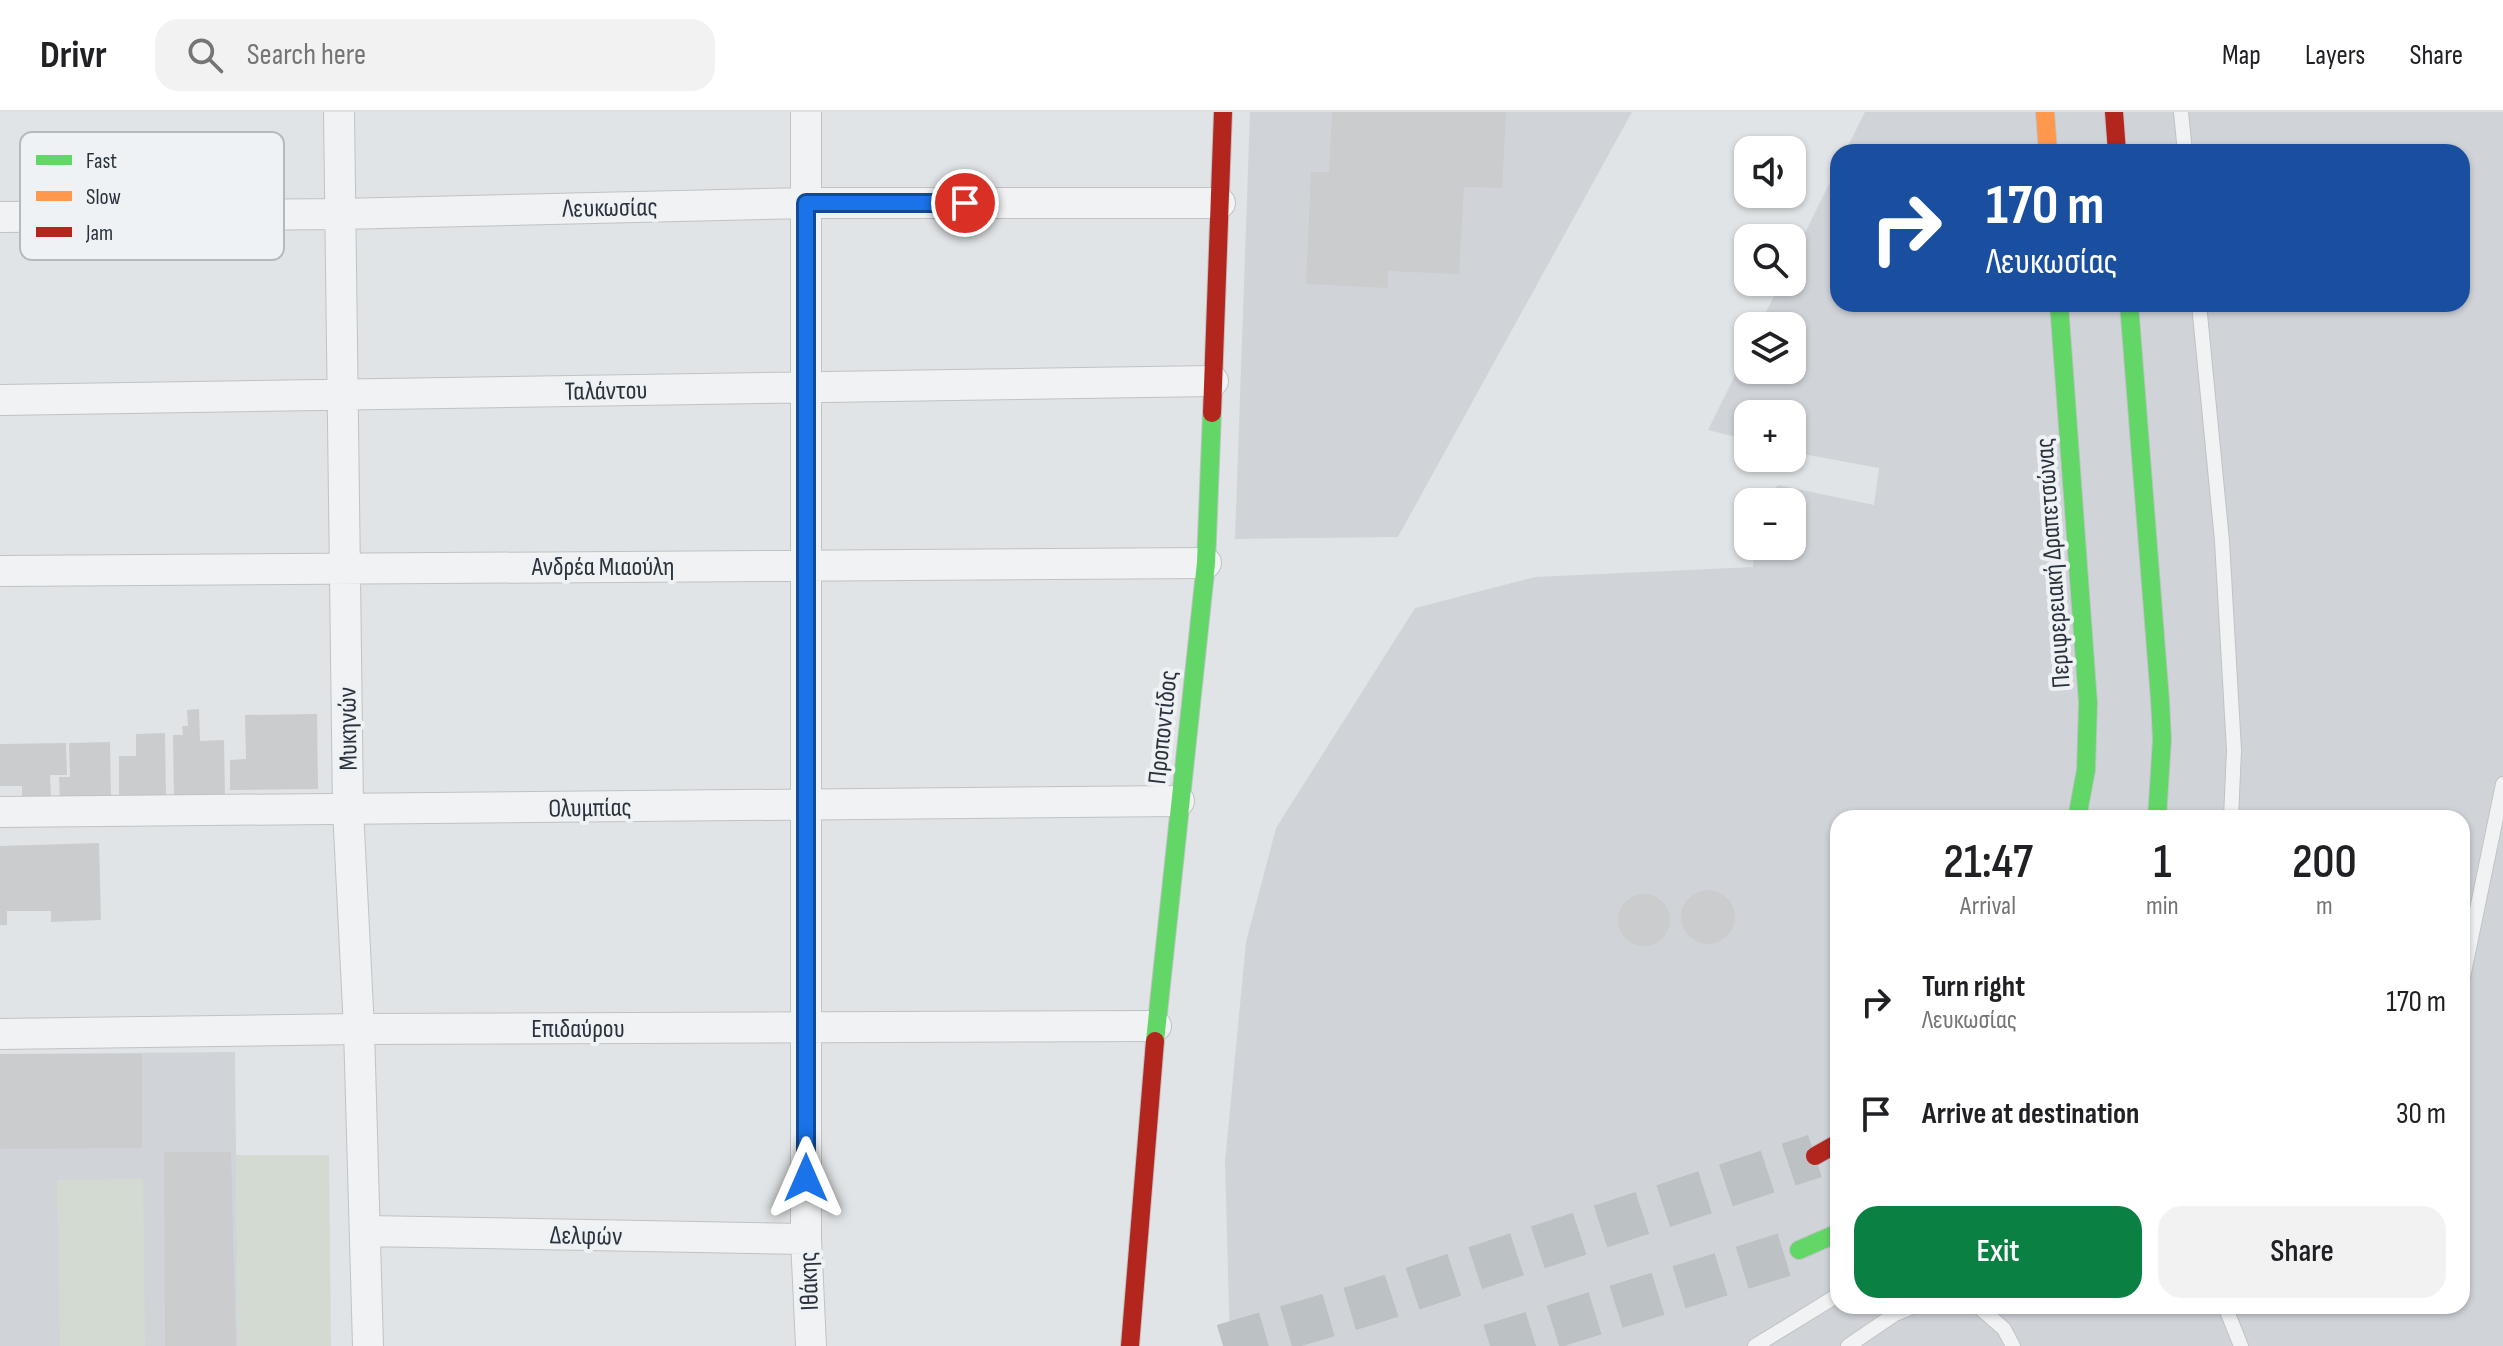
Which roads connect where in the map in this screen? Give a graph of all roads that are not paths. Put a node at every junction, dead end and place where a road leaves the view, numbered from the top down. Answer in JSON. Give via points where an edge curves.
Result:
{"nodes":[{"id":1,"x":339,"y":112,"type":"edge"},
{"id":2,"x":806,"y":112,"type":"edge"},
{"id":3,"x":1223,"y":112,"type":"edge"},
{"id":4,"x":2045,"y":112,"type":"edge"},
{"id":5,"x":2114,"y":112,"type":"edge"},
{"id":6,"x":2181,"y":112,"type":"edge"},
{"id":7,"x":2047,"y":144,"type":"edge"},
{"id":8,"x":2116,"y":144,"type":"edge"},
{"id":9,"x":2184,"y":144,"type":"edge"},
{"id":10,"x":806,"y":203,"type":"junction"},
{"id":11,"x":1220,"y":203,"type":"junction"},
{"id":12,"x":341,"y":214,"type":"junction"},
{"id":13,"x":284,"y":215,"type":"edge"},
{"id":14,"x":0,"y":217,"type":"edge"},
{"id":15,"x":20,"y":217,"type":"edge"},
{"id":16,"x":2060,"y":312,"type":"edge"},
{"id":17,"x":2130,"y":312,"type":"edge"},
{"id":18,"x":2200,"y":312,"type":"edge"},
{"id":19,"x":1213,"y":381,"type":"junction"},
{"id":20,"x":806,"y":387,"type":"junction"},
{"id":21,"x":343,"y":394,"type":"junction"},
{"id":22,"x":0,"y":400,"type":"edge"},
{"id":23,"x":1206,"y":563,"type":"junction"},
{"id":24,"x":806,"y":565,"type":"junction"},
{"id":25,"x":345,"y":568,"type":"junction"},
{"id":26,"x":0,"y":571,"type":"edge"},
{"id":27,"x":2503,"y":784,"type":"edge"},
{"id":28,"x":1179,"y":801,"type":"junction"},
{"id":29,"x":806,"y":805,"type":"junction"},
{"id":30,"x":348,"y":809,"type":"junction"},
{"id":31,"x":2078,"y":810,"type":"edge"},
{"id":32,"x":2158,"y":810,"type":"edge"},
{"id":33,"x":2231,"y":810,"type":"edge"},
{"id":34,"x":0,"y":812,"type":"edge"},
{"id":35,"x":2470,"y":943,"type":"edge"},
{"id":36,"x":1156,"y":1026,"type":"junction"},
{"id":37,"x":806,"y":1027,"type":"junction"},
{"id":38,"x":359,"y":1029,"type":"junction"},
{"id":39,"x":0,"y":1034,"type":"edge"},
{"id":40,"x":1830,"y":1148,"type":"edge"},
{"id":41,"x":1815,"y":1156,"type":"tunnel mouth"},
{"id":42,"x":366,"y":1231,"type":"junction"},
{"id":43,"x":1830,"y":1236,"type":"edge"},
{"id":44,"x":806,"y":1239,"type":"junction"},
{"id":45,"x":1799,"y":1250,"type":"tunnel mouth"},
{"id":46,"x":1830,"y":1300,"type":"edge"},
{"id":47,"x":1895,"y":1314,"type":"edge"},
{"id":48,"x":1987,"y":1314,"type":"edge"},
{"id":49,"x":2228,"y":1314,"type":"edge"},
{"id":50,"x":368,"y":1346,"type":"edge"},
{"id":51,"x":811,"y":1346,"type":"edge"},
{"id":52,"x":1130,"y":1346,"type":"edge"},
{"id":53,"x":1755,"y":1346,"type":"edge"},
{"id":54,"x":1848,"y":1346,"type":"edge"},
{"id":55,"x":2013,"y":1346,"type":"edge"},
{"id":56,"x":2241,"y":1346,"type":"edge"}],
"edges":[{"from":1,"to":12,"type":"street","name":"Μυκηνών"},
{"from":2,"to":10,"type":"street","name":"Ιθάκης"},
{"from":3,"to":11,"type":"street","name":"Προποντίδος"},
{"from":4,"to":7,"type":"street"},
{"from":5,"to":8,"type":"street"},
{"from":6,"to":9,"type":"lane"},
{"from":10,"to":11,"type":"street","name":"Λευκωσίας"},
{"from":10,"to":12,"type":"street","name":"Λευκωσίας"},
{"from":10,"to":20,"type":"street","name":"Ιθάκης"},
{"from":11,"to":19,"type":"street","name":"Προποντίδος"},
{"from":12,"to":13,"type":"street","name":"Λευκωσίας"},
{"from":12,"to":21,"type":"street","name":"Μυκηνών"},
{"from":14,"to":15,"type":"street","name":"Λευκωσίας"},
{"from":16,"to":31,"type":"street","name":"Περιφερειακή Δραπετσώνας","via":[[2088,703]]},
{"from":17,"to":32,"type":"street","via":[[2160,700]]},
{"from":18,"to":33,"type":"lane","via":[[2222,541],[2234,750]]},
{"from":19,"to":20,"type":"street","name":"Ταλάντου"},
{"from":19,"to":23,"type":"street","name":"Προποντίδος"},
{"from":20,"to":21,"type":"street","name":"Ταλάντου"},
{"from":20,"to":24,"type":"street","name":"Ιθάκης"},
{"from":21,"to":22,"type":"street","name":"Ταλάντου"},
{"from":21,"to":25,"type":"street","name":"Μυκηνών"},
{"from":23,"to":24,"type":"street","name":"Ανδρέα Μιαούλη"},
{"from":23,"to":28,"type":"street","name":"Προποντίδος"},
{"from":24,"to":25,"type":"street","name":"Ανδρέα Μιαούλη"},
{"from":24,"to":29,"type":"street","name":"Ιθάκης"},
{"from":25,"to":26,"type":"street","name":"Ανδρέα Μιαούλη"},
{"from":25,"to":30,"type":"street","name":"Μυκηνών"},
{"from":27,"to":35,"type":"lane"},
{"from":28,"to":29,"type":"street","name":"Ολυμπίας"},
{"from":28,"to":36,"type":"street","name":"Προποντίδος"},
{"from":29,"to":30,"type":"street","name":"Ολυμπίας"},
{"from":29,"to":37,"type":"street","name":"Ιθάκης"},
{"from":30,"to":34,"type":"street","name":"Ολυμπίας"},
{"from":30,"to":38,"type":"street","name":"Μυκηνών"},
{"from":36,"to":37,"type":"street","name":"Επιδαύρου"},
{"from":36,"to":52,"type":"street","name":"Προποντίδος"},
{"from":37,"to":38,"type":"street","name":"Επιδαύρου"},
{"from":37,"to":44,"type":"street","name":"Ιθάκης"},
{"from":38,"to":39,"type":"street","name":"Επιδαύρου"},
{"from":38,"to":42,"type":"street","name":"Μυκηνών"},
{"from":40,"to":41,"type":"street"},
{"from":42,"to":44,"type":"street","name":"Δελφών"},
{"from":42,"to":50,"type":"street","name":"Μυκηνών"},
{"from":43,"to":45,"type":"street"},
{"from":44,"to":51,"type":"street","name":"Ιθάκης"},
{"from":46,"to":53,"type":"lane"},
{"from":47,"to":54,"type":"lane"},
{"from":48,"to":55,"type":"lane"},
{"from":49,"to":56,"type":"lane"}]}
